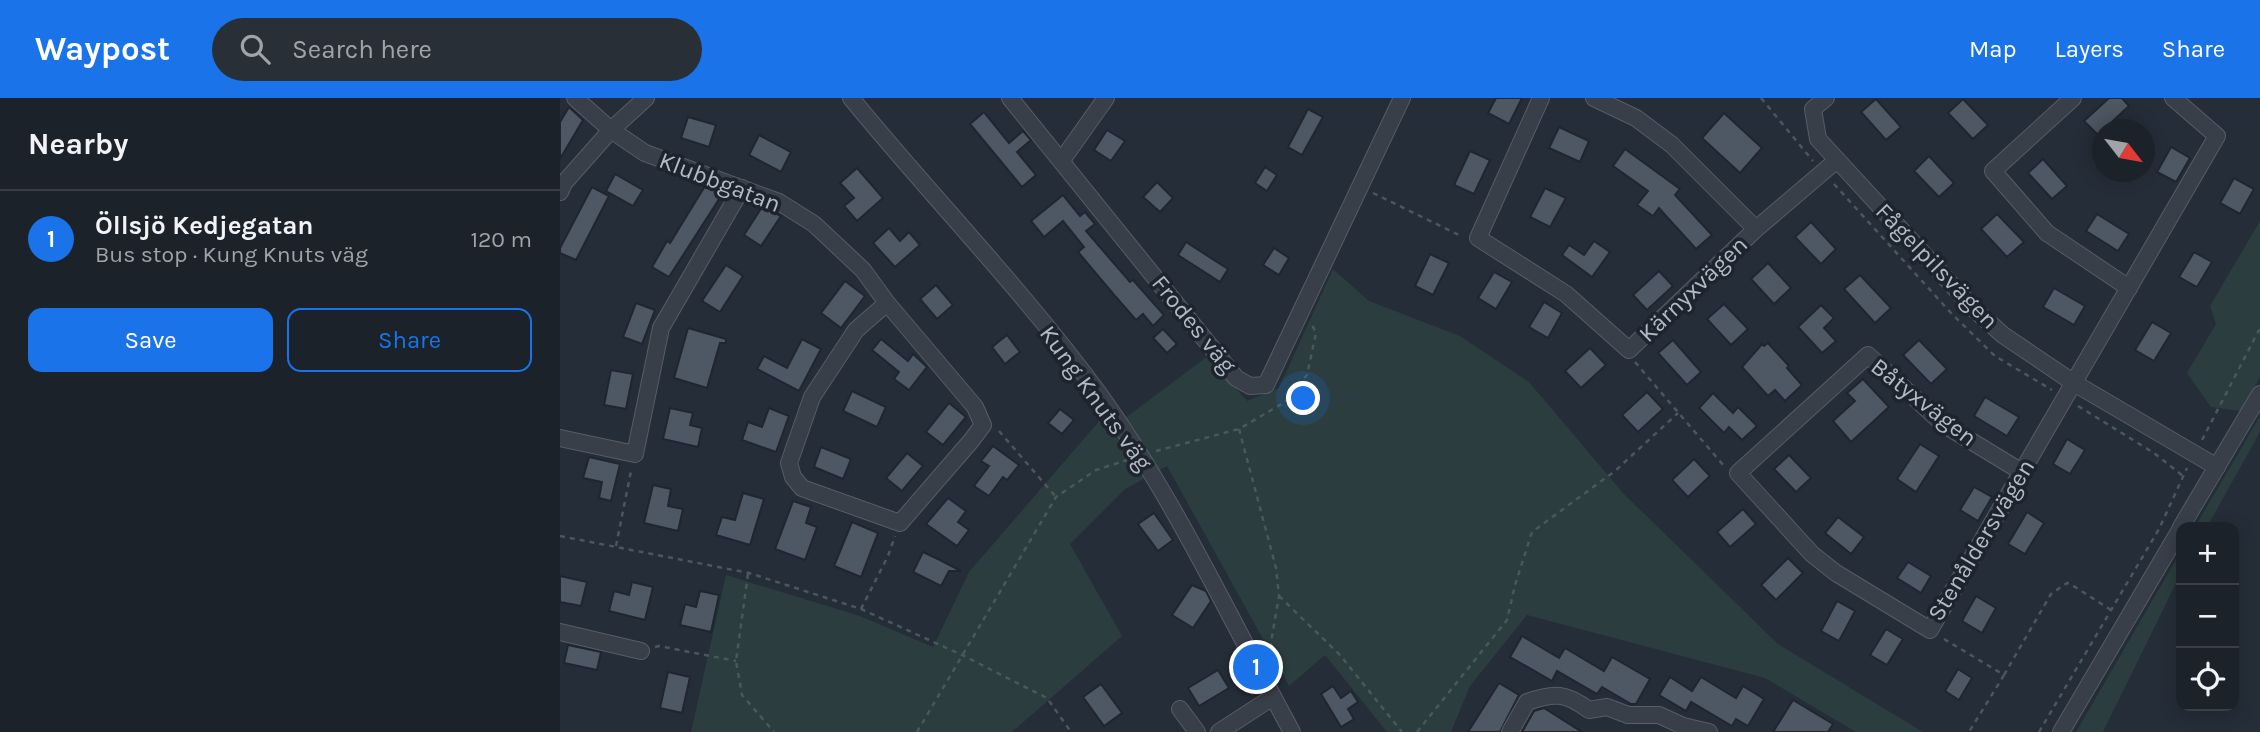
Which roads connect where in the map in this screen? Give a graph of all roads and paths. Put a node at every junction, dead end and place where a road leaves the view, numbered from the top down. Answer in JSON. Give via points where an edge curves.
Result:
{"nodes":[{"id":1,"x":575,"y":98,"type":"edge"},
{"id":2,"x":646,"y":98,"type":"edge"},
{"id":3,"x":851,"y":98,"type":"edge"},
{"id":4,"x":1010,"y":98,"type":"edge"},
{"id":5,"x":1106,"y":98,"type":"edge"},
{"id":6,"x":1402,"y":98,"type":"edge"},
{"id":7,"x":1541,"y":98,"type":"edge"},
{"id":8,"x":1594,"y":98,"type":"edge"},
{"id":9,"x":1826,"y":98,"type":"edge"},
{"id":10,"x":2073,"y":98,"type":"edge"},
{"id":11,"x":2173,"y":98,"type":"edge"},
{"id":12,"x":611,"y":130,"type":"junction"},
{"id":13,"x":1062,"y":160,"type":"junction"},
{"id":14,"x":1837,"y":160,"type":"junction"},
{"id":15,"x":1360,"y":187,"type":"junction"},
{"id":16,"x":742,"y":188,"type":"junction"},
{"id":17,"x":560,"y":192,"type":"edge"},
{"id":18,"x":1756,"y":229,"type":"junction"},
{"id":19,"x":1478,"y":238,"type":"junction"},
{"id":20,"x":2129,"y":288,"type":"junction"},
{"id":21,"x":887,"y":303,"type":"junction"},
{"id":22,"x":1303,"y":307,"type":"junction"},
{"id":23,"x":2260,"y":328,"type":"edge"},
{"id":24,"x":1629,"y":350,"type":"junction"},
{"id":25,"x":2074,"y":383,"type":"junction"},
{"id":26,"x":2260,"y":394,"type":"edge"},
{"id":27,"x":1678,"y":413,"type":"junction"},
{"id":28,"x":983,"y":425,"type":"junction"},
{"id":29,"x":1239,"y":429,"type":"junction"},
{"id":30,"x":560,"y":438,"type":"edge"},
{"id":31,"x":2196,"y":453,"type":"junction"},
{"id":32,"x":635,"y":454,"type":"junction"},
{"id":33,"x":1140,"y":456,"type":"junction"},
{"id":34,"x":2217,"y":467,"type":"junction"},
{"id":35,"x":2022,"y":472,"type":"junction"},
{"id":36,"x":1738,"y":473,"type":"junction"},
{"id":37,"x":1056,"y":497,"type":"junction"},
{"id":38,"x":2184,"y":522,"type":"edge"},
{"id":39,"x":900,"y":523,"type":"junction"},
{"id":40,"x":560,"y":536,"type":"edge"},
{"id":41,"x":2176,"y":536,"type":"edge"},
{"id":42,"x":616,"y":547,"type":"junction"},
{"id":43,"x":749,"y":573,"type":"junction"},
{"id":44,"x":1279,"y":596,"type":"junction"},
{"id":45,"x":861,"y":609,"type":"junction"},
{"id":46,"x":2110,"y":610,"type":"junction"},
{"id":47,"x":1930,"y":630,"type":"junction"},
{"id":48,"x":560,"y":632,"type":"edge"},
{"id":49,"x":641,"y":650,"type":"joint"},
{"id":50,"x":962,"y":655,"type":"junction"},
{"id":51,"x":736,"y":661,"type":"junction"},
{"id":52,"x":2004,"y":675,"type":"junction"},
{"id":53,"x":1264,"y":682,"type":"junction"},
{"id":54,"x":1273,"y":697,"type":"junction"},
{"id":55,"x":1180,"y":709,"type":"dead end"},
{"id":56,"x":774,"y":732,"type":"edge"},
{"id":57,"x":917,"y":732,"type":"edge"},
{"id":58,"x":1071,"y":732,"type":"edge"},
{"id":59,"x":1197,"y":732,"type":"edge"},
{"id":60,"x":1219,"y":732,"type":"edge"},
{"id":61,"x":1292,"y":732,"type":"edge"},
{"id":62,"x":1402,"y":732,"type":"edge"},
{"id":63,"x":1417,"y":732,"type":"edge"},
{"id":64,"x":1510,"y":732,"type":"edge"},
{"id":65,"x":1709,"y":732,"type":"edge"},
{"id":66,"x":1969,"y":732,"type":"edge"},
{"id":67,"x":2039,"y":732,"type":"edge"},
{"id":68,"x":2061,"y":732,"type":"edge"}],
"edges":[{"from":1,"to":12,"type":"street","name":"Klubbgatan"},
{"from":2,"to":12,"type":"street"},
{"from":3,"to":33,"type":"street","name":"Kung Knuts väg","via":[[1005,275],[1097,392]]},
{"from":4,"to":13,"type":"street","name":"Frodes väg"},
{"from":5,"to":13,"type":"street"},
{"from":6,"to":15,"type":"street","name":"Frodes väg"},
{"from":7,"to":19,"type":"street"},
{"from":8,"to":18,"type":"street","via":[[1636,118],[1672,145]]},
{"from":9,"to":14,"type":"street","name":"Fågelpilsvägen","via":[[1813,109],[1818,139]]},
{"from":10,"to":20,"type":"street","via":[[1993,171],[2048,233]]},
{"from":11,"to":20,"type":"street","name":"Stenåldersvägen","via":[[2217,136]]},
{"from":12,"to":16,"type":"street","name":"Klubbgatan","via":[[645,153]]},
{"from":12,"to":17,"type":"street"},
{"from":13,"to":22,"type":"street","name":"Frodes väg","via":[[1237,378],[1250,386],[1266,385]]},
{"from":14,"to":18,"type":"street","name":"Kärnyxvägen"},
{"from":14,"to":25,"type":"street","name":"Fågelpilsvägen","via":[[1974,309],[2003,335]]},
{"from":15,"to":19,"type":"path","via":[[1465,238]]},
{"from":15,"to":22,"type":"street","name":"Frodes väg"},
{"from":16,"to":21,"type":"street","name":"Klubbgatan","via":[[779,202],[814,225],[863,270]]},
{"from":16,"to":32,"type":"street","via":[[661,328]]},
{"from":18,"to":24,"type":"street","name":"Kärnyxvägen"},
{"from":19,"to":24,"type":"street","name":"Kärnyxvägen","via":[[1566,294]]},
{"from":20,"to":25,"type":"street","name":"Stenåldersvägen"},
{"from":21,"to":28,"type":"street","name":"Klubbgatan","via":[[975,407]]},
{"from":21,"to":39,"type":"street","via":[[856,330],[812,397],[789,463],[802,488]]},
{"from":22,"to":29,"type":"path","via":[[1316,332],[1307,375],[1285,402]]},
{"from":23,"to":31,"type":"path"},
{"from":24,"to":27,"type":"path","via":[[1636,365]]},
{"from":25,"to":31,"type":"street","name":"Fågelpilsvägen"},
{"from":25,"to":35,"type":"street","name":"Stenåldersvägen"},
{"from":26,"to":34,"type":"street"},
{"from":27,"to":36,"type":"path","via":[[1728,470]]},
{"from":27,"to":63,"type":"path","via":[[1615,471],[1532,533],[1507,620]]},
{"from":28,"to":37,"type":"path","via":[[1000,431]]},
{"from":28,"to":39,"type":"street"},
{"from":29,"to":33,"type":"path"},
{"from":29,"to":44,"type":"path","via":[[1276,568]]},
{"from":30,"to":32,"type":"street"},
{"from":31,"to":34,"type":"street","name":"Fågelpilsvägen"},
{"from":31,"to":46,"type":"path","via":[[2159,529]]},
{"from":32,"to":42,"type":"path"},
{"from":33,"to":37,"type":"path","via":[[1096,470]]},
{"from":33,"to":53,"type":"street","name":"Kung Knuts väg","via":[[1173,508]]},
{"from":34,"to":38,"type":"street"},
{"from":35,"to":36,"type":"street","name":"Båtyxvägen","via":[[1944,424],[1868,355]]},
{"from":35,"to":47,"type":"street","name":"Stenåldersvägen"},
{"from":36,"to":47,"type":"street","name":"Stenåldersvägen","via":[[1812,554]]},
{"from":37,"to":50,"type":"path"},
{"from":39,"to":45,"type":"path"},
{"from":40,"to":42,"type":"path"},
{"from":41,"to":68,"type":"street"},
{"from":42,"to":43,"type":"path"},
{"from":43,"to":45,"type":"path"},
{"from":43,"to":51,"type":"path"},
{"from":44,"to":53,"type":"path"},
{"from":44,"to":62,"type":"path","via":[[1340,655]]},
{"from":45,"to":50,"type":"path"},
{"from":46,"to":52,"type":"path","via":[[2072,585],[2062,585],[2051,594]]},
{"from":46,"to":67,"type":"path"},
{"from":47,"to":52,"type":"path"},
{"from":48,"to":49,"type":"street"},
{"from":49,"to":51,"type":"path","via":[[659,646]]},
{"from":50,"to":57,"type":"path"},
{"from":50,"to":58,"type":"path","via":[[1047,698]]},
{"from":51,"to":56,"type":"path","via":[[742,695]]},
{"from":52,"to":66,"type":"path"},
{"from":53,"to":54,"type":"street","name":"Kung Knuts väg"},
{"from":54,"to":60,"type":"street"},
{"from":54,"to":61,"type":"street","name":"Kung Knuts väg"},
{"from":55,"to":59,"type":"street"},
{"from":64,"to":65,"type":"street","via":[[1527,702],[1542,696],[1571,696],[1589,710],[1607,707],[1628,715],[1659,715]]}]}
